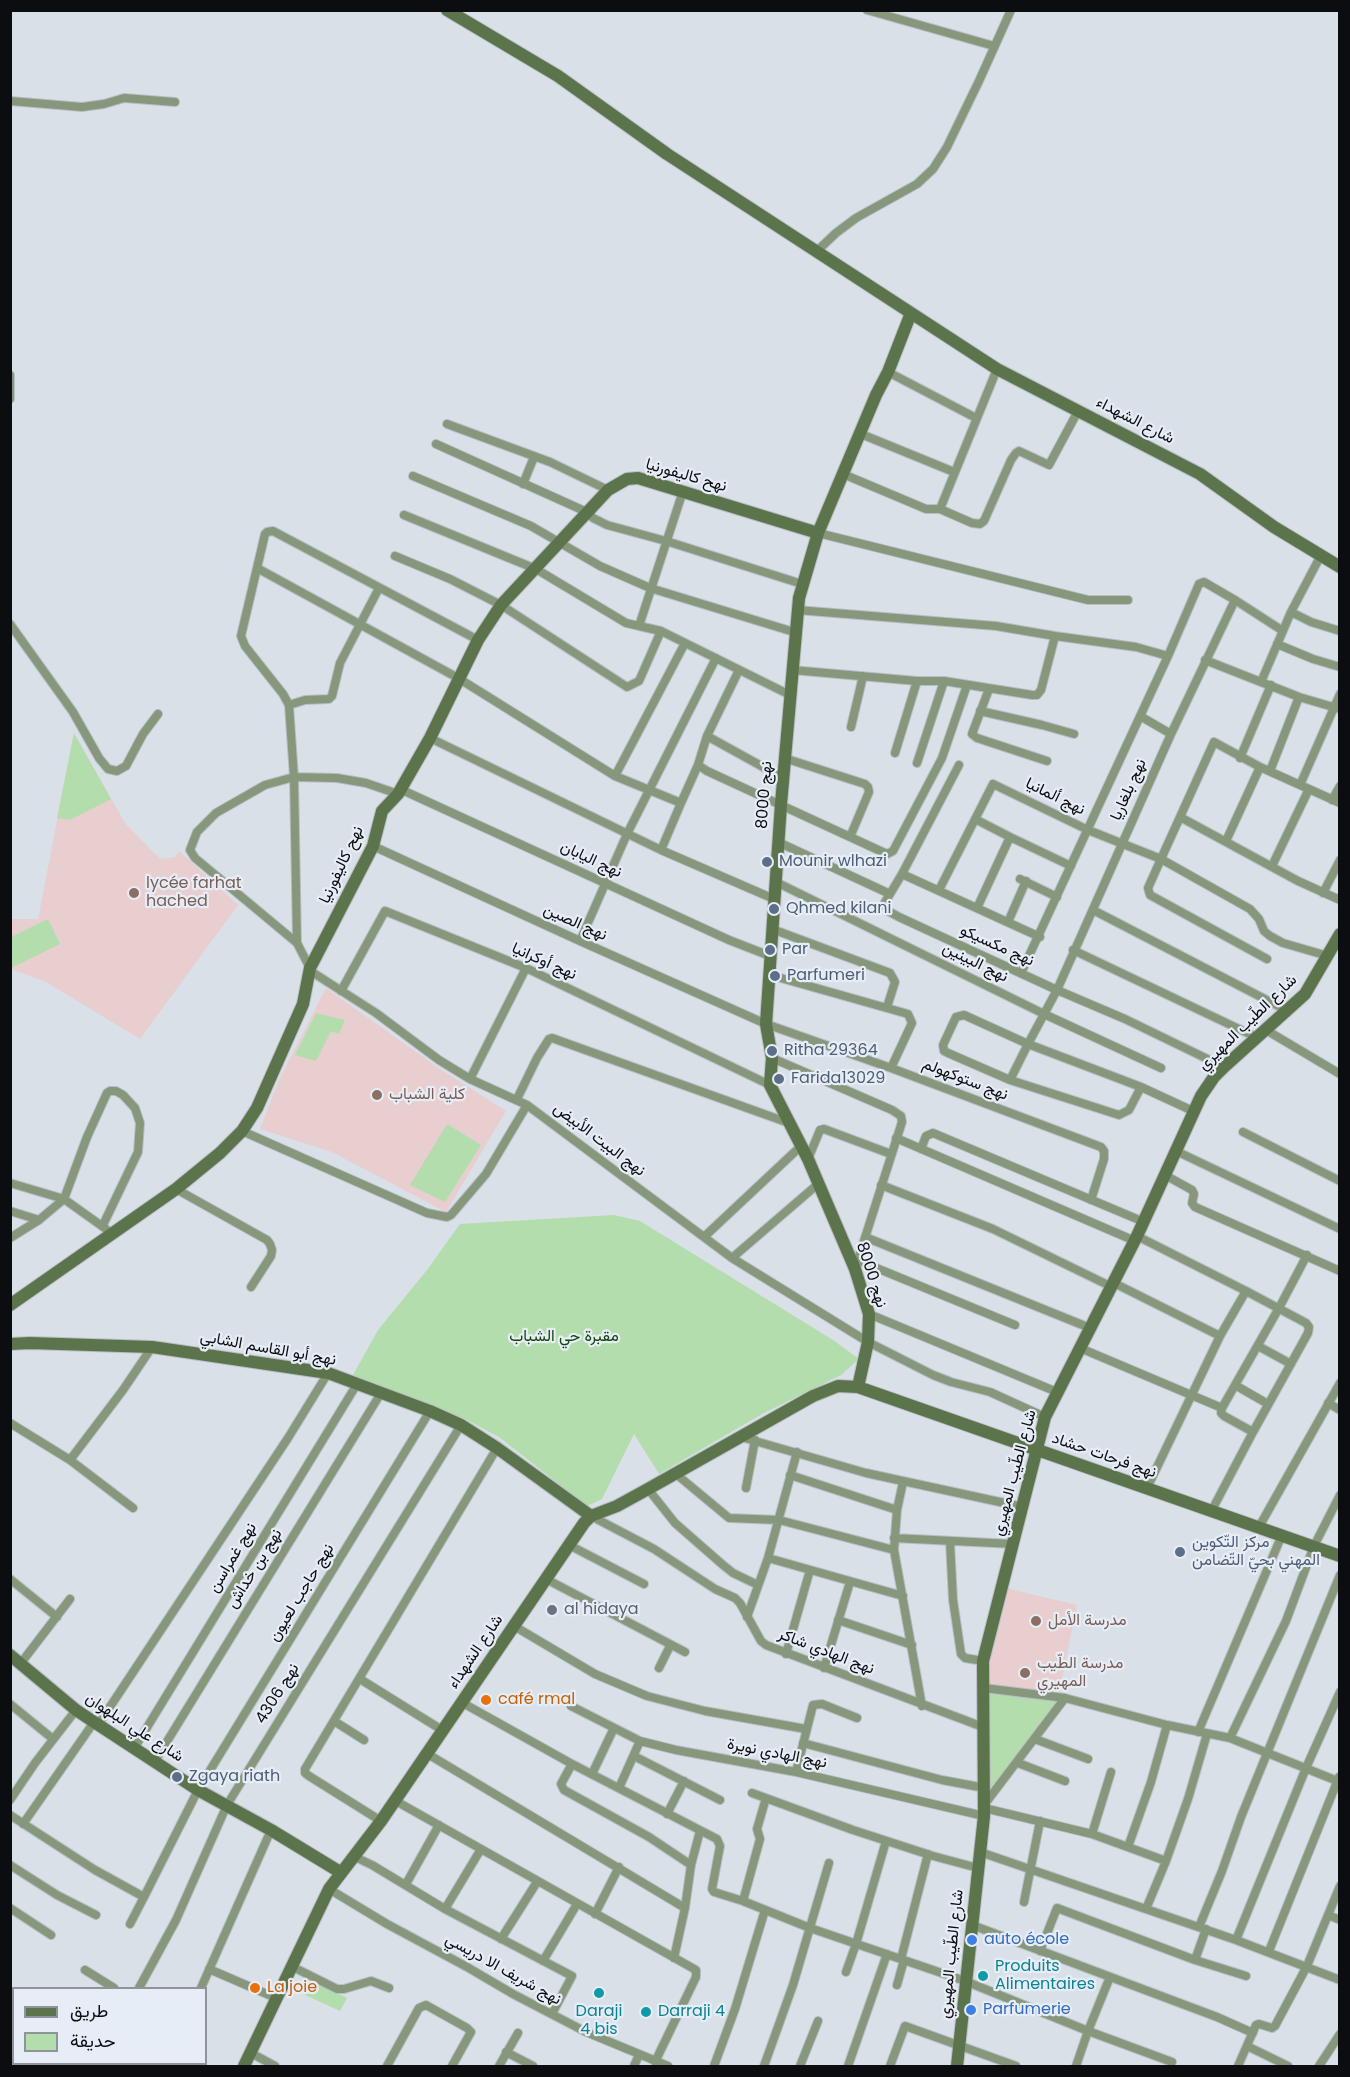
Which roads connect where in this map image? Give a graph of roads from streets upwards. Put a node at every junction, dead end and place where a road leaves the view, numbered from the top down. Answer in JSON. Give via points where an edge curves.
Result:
{"nodes":[{"id":1,"x":447,"y":10,"type":"edge"},
{"id":2,"x":867,"y":10,"type":"edge"},
{"id":3,"x":1011,"y":10,"type":"edge"},
{"id":4,"x":994,"y":46,"type":"junction"},
{"id":5,"x":10,"y":101,"type":"edge"},
{"id":6,"x":175,"y":102,"type":"dead end"},
{"id":7,"x":818,"y":251,"type":"junction"},
{"id":8,"x":911,"y":313,"type":"junction"},
{"id":9,"x":997,"y":369,"type":"junction"},
{"id":10,"x":888,"y":372,"type":"junction"},
{"id":11,"x":10,"y":375,"type":"edge"},
{"id":12,"x":10,"y":399,"type":"edge"},
{"id":13,"x":1078,"y":411,"type":"junction"},
{"id":14,"x":976,"y":418,"type":"junction"},
{"id":15,"x":447,"y":424,"type":"dead end"},
{"id":16,"x":861,"y":434,"type":"junction"},
{"id":17,"x":436,"y":444,"type":"dead end"},
{"id":18,"x":534,"y":457,"type":"junction"},
{"id":19,"x":954,"y":472,"type":"junction"},
{"id":20,"x":843,"y":474,"type":"junction"},
{"id":21,"x":413,"y":476,"type":"dead end"},
{"id":22,"x":523,"y":484,"type":"junction"},
{"id":23,"x":608,"y":490,"type":"junction"},
{"id":24,"x":683,"y":491,"type":"junction"},
{"id":25,"x":940,"y":509,"type":"junction"},
{"id":26,"x":589,"y":513,"type":"junction"},
{"id":27,"x":404,"y":515,"type":"dead end"},
{"id":28,"x":818,"y":533,"type":"junction"},
{"id":29,"x":666,"y":541,"type":"junction"},
{"id":30,"x":560,"y":542,"type":"junction"},
{"id":31,"x":395,"y":556,"type":"dead end"},
{"id":32,"x":1320,"y":557,"type":"junction"},
{"id":33,"x":1340,"y":567,"type":"edge"},
{"id":34,"x":257,"y":568,"type":"junction"},
{"id":35,"x":536,"y":569,"type":"junction"},
{"id":36,"x":802,"y":584,"type":"junction"},
{"id":37,"x":379,"y":588,"type":"junction"},
{"id":38,"x":650,"y":588,"type":"junction"},
{"id":39,"x":1128,"y":600,"type":"dead end"},
{"id":40,"x":1235,"y":600,"type":"junction"},
{"id":41,"x":501,"y":605,"type":"junction"},
{"id":42,"x":797,"y":610,"type":"junction"},
{"id":43,"x":1291,"y":612,"type":"junction"},
{"id":44,"x":10,"y":624,"type":"edge"},
{"id":45,"x":361,"y":625,"type":"junction"},
{"id":46,"x":639,"y":626,"type":"junction"},
{"id":47,"x":1283,"y":630,"type":"junction"},
{"id":48,"x":660,"y":631,"type":"junction"},
{"id":49,"x":794,"y":632,"type":"junction"},
{"id":50,"x":1340,"y":632,"type":"edge"},
{"id":51,"x":1055,"y":636,"type":"junction"},
{"id":52,"x":478,"y":640,"type":"junction"},
{"id":53,"x":685,"y":643,"type":"junction"},
{"id":54,"x":1276,"y":644,"type":"junction"},
{"id":55,"x":1168,"y":656,"type":"junction"},
{"id":56,"x":716,"y":658,"type":"junction"},
{"id":57,"x":1205,"y":660,"type":"junction"},
{"id":58,"x":1340,"y":667,"type":"edge"},
{"id":59,"x":739,"y":670,"type":"junction"},
{"id":60,"x":792,"y":670,"type":"junction"},
{"id":61,"x":862,"y":676,"type":"junction"},
{"id":62,"x":458,"y":678,"type":"junction"},
{"id":63,"x":917,"y":681,"type":"junction"},
{"id":64,"x":944,"y":681,"type":"junction"},
{"id":65,"x":1261,"y":682,"type":"junction"},
{"id":66,"x":967,"y":685,"type":"junction"},
{"id":67,"x":1271,"y":685,"type":"junction"},
{"id":68,"x":989,"y":689,"type":"junction"},
{"id":69,"x":790,"y":694,"type":"junction"},
{"id":70,"x":1340,"y":694,"type":"edge"},
{"id":71,"x":1299,"y":697,"type":"junction"},
{"id":72,"x":289,"y":705,"type":"junction"},
{"id":73,"x":1337,"y":708,"type":"edge"},
{"id":74,"x":980,"y":711,"type":"junction"},
{"id":75,"x":158,"y":714,"type":"dead end"},
{"id":76,"x":1140,"y":716,"type":"junction"},
{"id":77,"x":850,"y":727,"type":"dead end"},
{"id":78,"x":1074,"y":734,"type":"dead end"},
{"id":79,"x":1171,"y":734,"type":"junction"},
{"id":80,"x":707,"y":736,"type":"junction"},
{"id":81,"x":430,"y":738,"type":"junction"},
{"id":82,"x":895,"y":753,"type":"dead end"},
{"id":83,"x":784,"y":758,"type":"junction"},
{"id":84,"x":1240,"y":758,"type":"junction"},
{"id":85,"x":1047,"y":761,"type":"dead end"},
{"id":86,"x":917,"y":763,"type":"dead end"},
{"id":87,"x":698,"y":765,"type":"junction"},
{"id":88,"x":958,"y":765,"type":"dead end"},
{"id":89,"x":1260,"y":767,"type":"junction"},
{"id":90,"x":1270,"y":771,"type":"junction"},
{"id":91,"x":294,"y":777,"type":"junction"},
{"id":92,"x":615,"y":777,"type":"junction"},
{"id":93,"x":783,"y":778,"type":"junction"},
{"id":94,"x":1340,"y":786,"type":"edge"},
{"id":95,"x":1304,"y":787,"type":"junction"},
{"id":96,"x":399,"y":791,"type":"junction"},
{"id":97,"x":650,"y":791,"type":"junction"},
{"id":98,"x":1336,"y":802,"type":"edge"},
{"id":99,"x":681,"y":803,"type":"junction"},
{"id":100,"x":781,"y":804,"type":"junction"},
{"id":101,"x":1180,"y":817,"type":"junction"},
{"id":102,"x":975,"y":819,"type":"junction"},
{"id":103,"x":1088,"y":830,"type":"junction"},
{"id":104,"x":627,"y":834,"type":"junction"},
{"id":105,"x":850,"y":837,"type":"junction"},
{"id":106,"x":1010,"y":837,"type":"junction"},
{"id":107,"x":778,"y":842,"type":"junction"},
{"id":108,"x":1226,"y":842,"type":"junction"},
{"id":109,"x":1121,"y":843,"type":"junction"},
{"id":110,"x":373,"y":846,"type":"junction"},
{"id":111,"x":661,"y":850,"type":"junction"},
{"id":112,"x":1161,"y":859,"type":"junction"},
{"id":113,"x":1340,"y":860,"type":"edge"},
{"id":114,"x":1071,"y":866,"type":"junction"},
{"id":115,"x":1272,"y":866,"type":"junction"},
{"id":116,"x":902,"y":874,"type":"junction"},
{"id":117,"x":776,"y":882,"type":"junction"},
{"id":118,"x":606,"y":884,"type":"junction"},
{"id":119,"x":939,"y":890,"type":"junction"},
{"id":120,"x":1323,"y":893,"type":"junction"},
{"id":121,"x":890,"y":894,"type":"junction"},
{"id":122,"x":1057,"y":897,"type":"junction"},
{"id":123,"x":774,"y":899,"type":"junction"},
{"id":124,"x":1340,"y":900,"type":"edge"},
{"id":125,"x":976,"y":908,"type":"junction"},
{"id":126,"x":1093,"y":910,"type":"junction"},
{"id":127,"x":1008,"y":922,"type":"junction"},
{"id":128,"x":772,"y":929,"type":"junction"},
{"id":129,"x":1340,"y":934,"type":"edge"},
{"id":130,"x":1040,"y":937,"type":"junction"},
{"id":131,"x":580,"y":941,"type":"junction"},
{"id":132,"x":297,"y":943,"type":"junction"},
{"id":133,"x":1073,"y":950,"type":"junction"},
{"id":134,"x":770,"y":956,"type":"junction"},
{"id":135,"x":1328,"y":956,"type":"junction"},
{"id":136,"x":1267,"y":959,"type":"dead end"},
{"id":137,"x":310,"y":968,"type":"junction"},
{"id":138,"x":526,"y":968,"type":"junction"},
{"id":139,"x":1021,"y":974,"type":"junction"},
{"id":140,"x":770,"y":975,"type":"junction"},
{"id":141,"x":1057,"y":990,"type":"junction"},
{"id":142,"x":341,"y":991,"type":"junction"},
{"id":143,"x":887,"y":1007,"type":"junction"},
{"id":144,"x":1288,"y":1011,"type":"junction"},
{"id":145,"x":1044,"y":1014,"type":"junction"},
{"id":146,"x":766,"y":1024,"type":"junction"},
{"id":147,"x":1262,"y":1034,"type":"junction"},
{"id":148,"x":1028,"y":1044,"type":"junction"},
{"id":149,"x":772,"y":1058,"type":"junction"},
{"id":150,"x":1224,"y":1067,"type":"junction"},
{"id":151,"x":891,"y":1068,"type":"junction"},
{"id":152,"x":1161,"y":1068,"type":"dead end"},
{"id":153,"x":1338,"y":1070,"type":"edge"},
{"id":154,"x":470,"y":1079,"type":"junction"},
{"id":155,"x":1010,"y":1080,"type":"junction"},
{"id":156,"x":770,"y":1085,"type":"junction"},
{"id":157,"x":1141,"y":1087,"type":"junction"},
{"id":158,"x":517,"y":1099,"type":"junction"},
{"id":159,"x":527,"y":1105,"type":"junction"},
{"id":160,"x":1193,"y":1111,"type":"junction"},
{"id":161,"x":789,"y":1123,"type":"junction"},
{"id":162,"x":242,"y":1131,"type":"junction"},
{"id":163,"x":1243,"y":1132,"type":"dead end"},
{"id":164,"x":896,"y":1138,"type":"junction"},
{"id":165,"x":801,"y":1146,"type":"junction"},
{"id":166,"x":921,"y":1149,"type":"junction"},
{"id":167,"x":1176,"y":1151,"type":"junction"},
{"id":168,"x":891,"y":1154,"type":"junction"},
{"id":169,"x":808,"y":1159,"type":"junction"},
{"id":170,"x":1165,"y":1175,"type":"junction"},
{"id":171,"x":1340,"y":1181,"type":"edge"},
{"id":172,"x":10,"y":1183,"type":"edge"},
{"id":173,"x":818,"y":1184,"type":"junction"},
{"id":174,"x":881,"y":1185,"type":"junction"},
{"id":175,"x":176,"y":1189,"type":"junction"},
{"id":176,"x":64,"y":1199,"type":"junction"},
{"id":177,"x":1091,"y":1200,"type":"junction"},
{"id":178,"x":10,"y":1211,"type":"edge"},
{"id":179,"x":39,"y":1220,"type":"junction"},
{"id":180,"x":1144,"y":1222,"type":"junction"},
{"id":181,"x":1340,"y":1229,"type":"edge"},
{"id":182,"x":107,"y":1230,"type":"junction"},
{"id":183,"x":704,"y":1237,"type":"junction"},
{"id":184,"x":865,"y":1237,"type":"junction"},
{"id":185,"x":10,"y":1238,"type":"edge"},
{"id":186,"x":1136,"y":1238,"type":"junction"},
{"id":187,"x":1306,"y":1255,"type":"junction"},
{"id":188,"x":732,"y":1258,"type":"junction"},
{"id":189,"x":856,"y":1265,"type":"junction"},
{"id":190,"x":1340,"y":1271,"type":"edge"},
{"id":191,"x":1113,"y":1285,"type":"junction"},
{"id":192,"x":251,"y":1287,"type":"dead end"},
{"id":193,"x":1246,"y":1291,"type":"junction"},
{"id":194,"x":10,"y":1305,"type":"edge"},
{"id":195,"x":1279,"y":1308,"type":"junction"},
{"id":196,"x":869,"y":1314,"type":"junction"},
{"id":197,"x":1015,"y":1325,"type":"dead end"},
{"id":198,"x":1090,"y":1329,"type":"junction"},
{"id":199,"x":1220,"y":1336,"type":"junction"},
{"id":200,"x":868,"y":1342,"type":"junction"},
{"id":201,"x":10,"y":1344,"type":"edge"},
{"id":202,"x":1258,"y":1346,"type":"junction"},
{"id":203,"x":152,"y":1347,"type":"junction"},
{"id":204,"x":1080,"y":1348,"type":"junction"},
{"id":205,"x":1291,"y":1365,"type":"junction"},
{"id":206,"x":328,"y":1373,"type":"junction"},
{"id":207,"x":1340,"y":1383,"type":"edge"},
{"id":208,"x":357,"y":1384,"type":"junction"},
{"id":209,"x":1235,"y":1385,"type":"junction"},
{"id":210,"x":858,"y":1387,"type":"junction"},
{"id":211,"x":1057,"y":1392,"type":"junction"},
{"id":212,"x":381,"y":1393,"type":"junction"},
{"id":213,"x":1192,"y":1396,"type":"junction"},
{"id":214,"x":1328,"y":1403,"type":"junction"},
{"id":215,"x":1268,"y":1404,"type":"junction"},
{"id":216,"x":1222,"y":1408,"type":"junction"},
{"id":217,"x":1340,"y":1410,"type":"edge"},
{"id":218,"x":430,"y":1411,"type":"junction"},
{"id":219,"x":1045,"y":1418,"type":"junction"},
{"id":220,"x":10,"y":1422,"type":"edge"},
{"id":221,"x":461,"y":1425,"type":"junction"},
{"id":222,"x":1253,"y":1432,"type":"junction"},
{"id":223,"x":739,"y":1437,"type":"junction"},
{"id":224,"x":755,"y":1440,"type":"junction"},
{"id":225,"x":497,"y":1448,"type":"junction"},
{"id":226,"x":1036,"y":1450,"type":"junction"},
{"id":227,"x":797,"y":1452,"type":"junction"},
{"id":228,"x":70,"y":1460,"type":"junction"},
{"id":229,"x":676,"y":1474,"type":"junction"},
{"id":230,"x":790,"y":1475,"type":"junction"},
{"id":231,"x":903,"y":1482,"type":"junction"},
{"id":232,"x":746,"y":1488,"type":"dead end"},
{"id":233,"x":1147,"y":1488,"type":"junction"},
{"id":234,"x":648,"y":1489,"type":"junction"},
{"id":235,"x":1340,"y":1495,"type":"edge"},
{"id":236,"x":1023,"y":1507,"type":"junction"},
{"id":237,"x":133,"y":1508,"type":"dead end"},
{"id":238,"x":897,"y":1510,"type":"junction"},
{"id":239,"x":1212,"y":1510,"type":"junction"},
{"id":240,"x":591,"y":1516,"type":"junction"},
{"id":241,"x":778,"y":1520,"type":"junction"},
{"id":242,"x":1259,"y":1527,"type":"junction"},
{"id":243,"x":1282,"y":1535,"type":"junction"},
{"id":244,"x":894,"y":1538,"type":"junction"},
{"id":245,"x":950,"y":1542,"type":"junction"},
{"id":246,"x":569,"y":1545,"type":"junction"},
{"id":247,"x":1013,"y":1545,"type":"junction"},
{"id":248,"x":1314,"y":1546,"type":"junction"},
{"id":249,"x":894,"y":1550,"type":"junction"},
{"id":250,"x":1340,"y":1556,"type":"edge"},
{"id":251,"x":768,"y":1558,"type":"junction"},
{"id":252,"x":810,"y":1570,"type":"junction"},
{"id":253,"x":1340,"y":1575,"type":"edge"},
{"id":254,"x":10,"y":1579,"type":"edge"},
{"id":255,"x":546,"y":1579,"type":"junction"},
{"id":256,"x":850,"y":1582,"type":"junction"},
{"id":257,"x":644,"y":1584,"type":"dead end"},
{"id":258,"x":758,"y":1585,"type":"junction"},
{"id":259,"x":903,"y":1596,"type":"junction"},
{"id":260,"x":70,"y":1599,"type":"dead end"},
{"id":261,"x":57,"y":1617,"type":"junction"},
{"id":262,"x":747,"y":1617,"type":"junction"},
{"id":263,"x":838,"y":1620,"type":"junction"},
{"id":264,"x":514,"y":1626,"type":"junction"},
{"id":265,"x":912,"y":1645,"type":"junction"},
{"id":266,"x":670,"y":1646,"type":"junction"},
{"id":267,"x":686,"y":1652,"type":"dead end"},
{"id":268,"x":786,"y":1654,"type":"junction"},
{"id":269,"x":10,"y":1655,"type":"edge"},
{"id":270,"x":983,"y":1661,"type":"junction"},
{"id":271,"x":21,"y":1663,"type":"junction"},
{"id":272,"x":659,"y":1668,"type":"dead end"},
{"id":273,"x":825,"y":1668,"type":"junction"},
{"id":274,"x":360,"y":1679,"type":"junction"},
{"id":275,"x":984,"y":1688,"type":"junction"},
{"id":276,"x":1340,"y":1692,"type":"edge"},
{"id":277,"x":1065,"y":1698,"type":"junction"},
{"id":278,"x":462,"y":1702,"type":"junction"},
{"id":279,"x":10,"y":1704,"type":"edge"},
{"id":280,"x":571,"y":1706,"type":"dead end"},
{"id":281,"x":922,"y":1706,"type":"junction"},
{"id":282,"x":76,"y":1710,"type":"junction"},
{"id":283,"x":856,"y":1718,"type":"dead end"},
{"id":284,"x":334,"y":1721,"type":"junction"},
{"id":285,"x":96,"y":1724,"type":"junction"},
{"id":286,"x":1167,"y":1725,"type":"junction"},
{"id":287,"x":983,"y":1727,"type":"junction"},
{"id":288,"x":614,"y":1728,"type":"junction"},
{"id":289,"x":806,"y":1729,"type":"junction"},
{"id":290,"x":442,"y":1730,"type":"junction"},
{"id":291,"x":1198,"y":1732,"type":"junction"},
{"id":292,"x":1207,"y":1734,"type":"junction"},
{"id":293,"x":1230,"y":1738,"type":"junction"},
{"id":294,"x":53,"y":1739,"type":"junction"},
{"id":295,"x":1035,"y":1739,"type":"junction"},
{"id":296,"x":364,"y":1740,"type":"dead end"},
{"id":297,"x":640,"y":1741,"type":"junction"},
{"id":298,"x":803,"y":1743,"type":"junction"},
{"id":299,"x":135,"y":1747,"type":"junction"},
{"id":300,"x":426,"y":1753,"type":"junction"},
{"id":301,"x":1266,"y":1753,"type":"junction"},
{"id":302,"x":634,"y":1756,"type":"junction"},
{"id":303,"x":1088,"y":1759,"type":"dead end"},
{"id":304,"x":155,"y":1761,"type":"junction"},
{"id":305,"x":1018,"y":1763,"type":"junction"},
{"id":306,"x":572,"y":1764,"type":"junction"},
{"id":307,"x":1306,"y":1768,"type":"junction"},
{"id":308,"x":796,"y":1772,"type":"junction"},
{"id":309,"x":1111,"y":1772,"type":"dead end"},
{"id":310,"x":592,"y":1774,"type":"junction"},
{"id":311,"x":1339,"y":1780,"type":"edge"},
{"id":312,"x":10,"y":1781,"type":"edge"},
{"id":313,"x":684,"y":1781,"type":"junction"},
{"id":314,"x":1065,"y":1781,"type":"dead end"},
{"id":315,"x":19,"y":1788,"type":"junction"},
{"id":316,"x":619,"y":1788,"type":"junction"},
{"id":317,"x":984,"y":1788,"type":"junction"},
{"id":318,"x":198,"y":1790,"type":"junction"},
{"id":319,"x":752,"y":1793,"type":"dead end"},
{"id":320,"x":766,"y":1798,"type":"junction"},
{"id":321,"x":10,"y":1800,"type":"edge"},
{"id":322,"x":394,"y":1800,"type":"junction"},
{"id":323,"x":720,"y":1800,"type":"dead end"},
{"id":324,"x":227,"y":1805,"type":"junction"},
{"id":325,"x":984,"y":1810,"type":"junction"},
{"id":326,"x":667,"y":1814,"type":"junction"},
{"id":327,"x":10,"y":1815,"type":"edge"},
{"id":328,"x":381,"y":1821,"type":"junction"},
{"id":329,"x":1040,"y":1821,"type":"junction"},
{"id":330,"x":22,"y":1824,"type":"junction"},
{"id":331,"x":438,"y":1825,"type":"junction"},
{"id":332,"x":271,"y":1830,"type":"junction"},
{"id":333,"x":700,"y":1831,"type":"junction"},
{"id":334,"x":1092,"y":1834,"type":"junction"},
{"id":335,"x":886,"y":1841,"type":"junction"},
{"id":336,"x":1128,"y":1847,"type":"junction"},
{"id":337,"x":481,"y":1849,"type":"junction"},
{"id":338,"x":980,"y":1852,"type":"junction"},
{"id":339,"x":928,"y":1854,"type":"junction"},
{"id":340,"x":353,"y":1856,"type":"junction"},
{"id":341,"x":1166,"y":1862,"type":"junction"},
{"id":342,"x":829,"y":1863,"type":"dead end"},
{"id":343,"x":10,"y":1864,"type":"edge"},
{"id":344,"x":691,"y":1865,"type":"junction"},
{"id":345,"x":619,"y":1867,"type":"junction"},
{"id":346,"x":978,"y":1868,"type":"junction"},
{"id":347,"x":1032,"y":1869,"type":"junction"},
{"id":348,"x":340,"y":1872,"type":"junction"},
{"id":349,"x":537,"y":1882,"type":"junction"},
{"id":350,"x":406,"y":1884,"type":"junction"},
{"id":351,"x":1340,"y":1886,"type":"edge"},
{"id":352,"x":329,"y":1889,"type":"junction"},
{"id":353,"x":144,"y":1897,"type":"junction"},
{"id":354,"x":743,"y":1901,"type":"junction"},
{"id":355,"x":1024,"y":1902,"type":"dead end"},
{"id":356,"x":577,"y":1904,"type":"junction"},
{"id":357,"x":10,"y":1908,"type":"edge"},
{"id":358,"x":685,"y":1908,"type":"junction"},
{"id":359,"x":445,"y":1909,"type":"junction"},
{"id":360,"x":1146,"y":1909,"type":"junction"},
{"id":361,"x":765,"y":1910,"type":"junction"},
{"id":362,"x":595,"y":1914,"type":"junction"},
{"id":363,"x":96,"y":1915,"type":"dead end"},
{"id":364,"x":1328,"y":1915,"type":"junction"},
{"id":365,"x":1340,"y":1920,"type":"edge"},
{"id":366,"x":130,"y":1924,"type":"dead end"},
{"id":367,"x":972,"y":1925,"type":"junction"},
{"id":368,"x":810,"y":1928,"type":"junction"},
{"id":369,"x":1202,"y":1928,"type":"junction"},
{"id":370,"x":51,"y":1935,"type":"dead end"},
{"id":371,"x":501,"y":1939,"type":"junction"},
{"id":372,"x":1236,"y":1940,"type":"junction"},
{"id":373,"x":856,"y":1944,"type":"junction"},
{"id":374,"x":1040,"y":1951,"type":"junction"},
{"id":375,"x":1269,"y":1951,"type":"junction"},
{"id":376,"x":886,"y":1954,"type":"junction"},
{"id":377,"x":674,"y":1958,"type":"junction"},
{"id":378,"x":903,"y":1959,"type":"junction"},
{"id":379,"x":1195,"y":1960,"type":"junction"},
{"id":380,"x":543,"y":1961,"type":"junction"},
{"id":381,"x":291,"y":1966,"type":"junction"},
{"id":382,"x":1307,"y":1966,"type":"junction"},
{"id":383,"x":210,"y":1969,"type":"junction"},
{"id":384,"x":85,"y":1970,"type":"dead end"},
{"id":385,"x":846,"y":1972,"type":"dead end"},
{"id":386,"x":1246,"y":1976,"type":"dead end"},
{"id":387,"x":1110,"y":1977,"type":"junction"},
{"id":388,"x":1340,"y":1980,"type":"edge"},
{"id":389,"x":965,"y":1981,"type":"junction"},
{"id":390,"x":897,"y":1985,"type":"dead end"},
{"id":391,"x":111,"y":1987,"type":"edge"},
{"id":392,"x":140,"y":1987,"type":"edge"},
{"id":393,"x":202,"y":1987,"type":"edge"},
{"id":394,"x":389,"y":1988,"type":"dead end"},
{"id":395,"x":276,"y":1998,"type":"junction"},
{"id":396,"x":552,"y":2014,"type":"junction"},
{"id":397,"x":818,"y":2021,"type":"dead end"},
{"id":398,"x":1088,"y":2031,"type":"junction"},
{"id":399,"x":518,"y":2033,"type":"dead end"},
{"id":400,"x":1253,"y":2033,"type":"junction"},
{"id":401,"x":1340,"y":2034,"type":"edge"},
{"id":402,"x":959,"y":2045,"type":"junction"},
{"id":403,"x":1247,"y":2046,"type":"junction"},
{"id":404,"x":506,"y":2052,"type":"junction"},
{"id":405,"x":251,"y":2053,"type":"junction"},
{"id":406,"x":639,"y":2055,"type":"junction"},
{"id":407,"x":655,"y":2061,"type":"junction"},
{"id":408,"x":1172,"y":2062,"type":"dead end"},
{"id":409,"x":88,"y":2065,"type":"edge"},
{"id":410,"x":94,"y":2065,"type":"edge"},
{"id":411,"x":244,"y":2067,"type":"edge"},
{"id":412,"x":275,"y":2067,"type":"edge"},
{"id":413,"x":387,"y":2067,"type":"edge"},
{"id":414,"x":452,"y":2067,"type":"edge"},
{"id":415,"x":498,"y":2067,"type":"edge"},
{"id":416,"x":532,"y":2067,"type":"edge"},
{"id":417,"x":634,"y":2067,"type":"edge"},
{"id":418,"x":668,"y":2067,"type":"edge"},
{"id":419,"x":714,"y":2067,"type":"edge"},
{"id":420,"x":764,"y":2067,"type":"edge"},
{"id":421,"x":800,"y":2067,"type":"edge"},
{"id":422,"x":848,"y":2067,"type":"edge"},
{"id":423,"x":890,"y":2067,"type":"edge"},
{"id":424,"x":957,"y":2067,"type":"edge"},
{"id":425,"x":1016,"y":2067,"type":"edge"},
{"id":426,"x":1076,"y":2067,"type":"edge"},
{"id":427,"x":1238,"y":2067,"type":"edge"},
{"id":428,"x":1288,"y":2067,"type":"edge"},
{"id":429,"x":1319,"y":2067,"type":"edge"}],
"edges":[{"from":1,"to":7,"type":"street","name":"شارع الشهداء","via":[[558,76],[667,154]]},
{"from":2,"to":4,"type":"street"},
{"from":3,"to":4,"type":"street"},
{"from":4,"to":7,"type":"street","via":[[933,169],[917,184],[850,223]]},
{"from":5,"to":6,"type":"street","via":[[82,107],[124,98]]},
{"from":7,"to":8,"type":"street","name":"شارع الشهداء"},
{"from":8,"to":9,"type":"street","name":"شارع الشهداء"},
{"from":8,"to":10,"type":"street","name":"نهج 8000"},
{"from":9,"to":13,"type":"street","name":"شارع الشهداء"},
{"from":9,"to":14,"type":"street"},
{"from":10,"to":14,"type":"street"},
{"from":10,"to":16,"type":"street","name":"نهج 8000"},
{"from":11,"to":12,"type":"street"},
{"from":13,"to":25,"type":"street","via":[[1049,465],[1016,453],[980,524]]},
{"from":13,"to":32,"type":"street","name":"شارع الشهداء","via":[[1200,474]]},
{"from":14,"to":19,"type":"street"},
{"from":15,"to":18,"type":"street"},
{"from":16,"to":19,"type":"street"},
{"from":16,"to":20,"type":"street","name":"نهج 8000"},
{"from":17,"to":22,"type":"street"},
{"from":18,"to":22,"type":"street"},
{"from":18,"to":23,"type":"street"},
{"from":19,"to":25,"type":"street"},
{"from":20,"to":25,"type":"street","via":[[926,509]]},
{"from":20,"to":28,"type":"street","name":"نهج 8000"},
{"from":21,"to":30,"type":"street","via":[[497,510]]},
{"from":22,"to":26,"type":"street"},
{"from":23,"to":24,"type":"street","name":"نهح كاليفورنيا","via":[[633,478]]},
{"from":23,"to":26,"type":"street","name":"نهح كاليفورنيا"},
{"from":24,"to":28,"type":"street","name":"نهح كاليفورنيا"},
{"from":24,"to":29,"type":"street"},
{"from":26,"to":29,"type":"street","via":[[606,525]]},
{"from":26,"to":30,"type":"street","name":"نهح كاليفورنيا"},
{"from":27,"to":35,"type":"street"},
{"from":28,"to":36,"type":"street","name":"نهج 8000"},
{"from":28,"to":39,"type":"street","via":[[1074,597]]},
{"from":29,"to":36,"type":"street"},
{"from":29,"to":38,"type":"street"},
{"from":30,"to":35,"type":"street","name":"نهح كاليفورنيا"},
{"from":30,"to":38,"type":"street","via":[[600,566]]},
{"from":31,"to":41,"type":"street"},
{"from":32,"to":33,"type":"street","name":"شارع الشهداء"},
{"from":32,"to":43,"type":"street"},
{"from":34,"to":37,"type":"street","via":[[265,534],[273,531]]},
{"from":34,"to":45,"type":"street"},
{"from":34,"to":72,"type":"street","via":[[241,636],[244,646]]},
{"from":35,"to":41,"type":"street","name":"نهح كاليفورنيا"},
{"from":35,"to":46,"type":"street","via":[[626,623]]},
{"from":36,"to":42,"type":"street","name":"نهج 8000"},
{"from":37,"to":45,"type":"street"},
{"from":37,"to":52,"type":"street"},
{"from":38,"to":46,"type":"street"},
{"from":38,"to":49,"type":"street"},
{"from":40,"to":47,"type":"street"},
{"from":40,"to":55,"type":"street","via":[[1204,582],[1199,584]]},
{"from":40,"to":57,"type":"street","name":"نهج بلغاريا"},
{"from":41,"to":48,"type":"street","via":[[627,687],[639,681]]},
{"from":41,"to":52,"type":"street","name":"نهح كاليفورنيا"},
{"from":42,"to":49,"type":"street","name":"نهج 8000"},
{"from":42,"to":51,"type":"street","via":[[996,626]]},
{"from":43,"to":47,"type":"street"},
{"from":43,"to":50,"type":"street"},
{"from":44,"to":75,"type":"street","via":[[108,769],[117,771],[126,766]]},
{"from":45,"to":62,"type":"street"},
{"from":45,"to":72,"type":"street","via":[[340,663],[331,698]]},
{"from":46,"to":48,"type":"street"},
{"from":47,"to":54,"type":"street"},
{"from":48,"to":53,"type":"street"},
{"from":49,"to":60,"type":"street","name":"نهج 8000"},
{"from":51,"to":55,"type":"street","via":[[1124,645]]},
{"from":51,"to":68,"type":"street","via":[[1037,694]]},
{"from":52,"to":62,"type":"street","name":"نهح كاليفورنيا"},
{"from":53,"to":56,"type":"street"},
{"from":53,"to":92,"type":"street"},
{"from":54,"to":58,"type":"street"},
{"from":54,"to":65,"type":"street"},
{"from":55,"to":76,"type":"street"},
{"from":56,"to":59,"type":"street"},
{"from":56,"to":97,"type":"street"},
{"from":57,"to":65,"type":"street"},
{"from":57,"to":79,"type":"street","name":"نهج بلغاريا"},
{"from":59,"to":69,"type":"street"},
{"from":59,"to":80,"type":"street"},
{"from":60,"to":61,"type":"street"},
{"from":60,"to":69,"type":"street","name":"نهج 8000"},
{"from":61,"to":63,"type":"street"},
{"from":61,"to":77,"type":"street"},
{"from":62,"to":81,"type":"street","name":"نهح كاليفورنيا"},
{"from":62,"to":92,"type":"street"},
{"from":63,"to":64,"type":"street"},
{"from":63,"to":82,"type":"street"},
{"from":64,"to":66,"type":"street"},
{"from":64,"to":86,"type":"street"},
{"from":65,"to":67,"type":"street"},
{"from":66,"to":68,"type":"street"},
{"from":66,"to":105,"type":"street","via":[[942,758],[893,851],[887,854]]},
{"from":67,"to":71,"type":"street"},
{"from":67,"to":84,"type":"street"},
{"from":68,"to":74,"type":"street"},
{"from":69,"to":83,"type":"street","name":"نهج 8000"},
{"from":70,"to":73,"type":"street"},
{"from":71,"to":73,"type":"street"},
{"from":71,"to":90,"type":"street"},
{"from":72,"to":91,"type":"street"},
{"from":73,"to":95,"type":"street"},
{"from":74,"to":78,"type":"street"},
{"from":74,"to":85,"type":"street","via":[[974,736]]},
{"from":76,"to":79,"type":"street"},
{"from":76,"to":103,"type":"street"},
{"from":79,"to":109,"type":"street","name":"نهج بلغاريا"},
{"from":80,"to":87,"type":"street"},
{"from":80,"to":93,"type":"street"},
{"from":81,"to":96,"type":"street","name":"نهح كاليفورنيا"},
{"from":81,"to":104,"type":"street"},
{"from":83,"to":93,"type":"street","name":"نهج 8000"},
{"from":83,"to":105,"type":"street","via":[[868,787]]},
{"from":84,"to":89,"type":"street"},
{"from":84,"to":101,"type":"street","via":[[1214,742]]},
{"from":87,"to":99,"type":"street"},
{"from":87,"to":100,"type":"street"},
{"from":88,"to":116,"type":"street"},
{"from":89,"to":90,"type":"street"},
{"from":89,"to":108,"type":"street"},
{"from":90,"to":95,"type":"street"},
{"from":91,"to":96,"type":"street","name":"نهج اليابان","via":[[337,778]]},
{"from":91,"to":132,"type":"street"},
{"from":91,"to":132,"type":"street","name":"نهج اليابان","via":[[265,785],[222,809],[197,832],[190,850]]},
{"from":92,"to":97,"type":"street"},
{"from":93,"to":100,"type":"street","name":"نهج 8000"},
{"from":94,"to":98,"type":"street"},
{"from":95,"to":98,"type":"street"},
{"from":95,"to":115,"type":"street"},
{"from":96,"to":110,"type":"street","name":"نهح كاليفورنيا","via":[[382,811]]},
{"from":96,"to":118,"type":"street","name":"نهج اليابان"},
{"from":97,"to":99,"type":"street"},
{"from":97,"to":104,"type":"street"},
{"from":99,"to":111,"type":"street"},
{"from":100,"to":105,"type":"street"},
{"from":100,"to":107,"type":"street","name":"نهج 8000"},
{"from":101,"to":108,"type":"street"},
{"from":101,"to":112,"type":"street"},
{"from":102,"to":103,"type":"street","name":"نهج ألمانيا","via":[[993,784]]},
{"from":102,"to":106,"type":"street"},
{"from":102,"to":119,"type":"street","name":"نهج ألمانيا"},
{"from":103,"to":109,"type":"street","name":"نهج ألمانيا"},
{"from":103,"to":114,"type":"street"},
{"from":104,"to":111,"type":"street"},
{"from":104,"to":118,"type":"street"},
{"from":106,"to":114,"type":"street"},
{"from":106,"to":125,"type":"street"},
{"from":107,"to":117,"type":"street","name":"نهج 8000"},
{"from":107,"to":121,"type":"street"},
{"from":108,"to":115,"type":"street"},
{"from":109,"to":112,"type":"street","name":"نهج ألمانيا"},
{"from":109,"to":126,"type":"street","name":"نهج بلغاريا"},
{"from":110,"to":131,"type":"street","name":"نهج الصين"},
{"from":110,"to":137,"type":"street","name":"نهح كاليفورنيا"},
{"from":111,"to":123,"type":"street"},
{"from":112,"to":135,"type":"street","name":"نهج ألمانيا","via":[[1250,909],[1270,936]]},
{"from":112,"to":136,"type":"street","via":[[1148,888],[1150,895]]},
{"from":113,"to":120,"type":"street"},
{"from":114,"to":122,"type":"street"},
{"from":115,"to":120,"type":"street"},
{"from":116,"to":119,"type":"street"},
{"from":116,"to":121,"type":"street"},
{"from":117,"to":123,"type":"street","name":"نهج 8000"},
{"from":117,"to":145,"type":"street","name":"نهج البينين"},
{"from":118,"to":131,"type":"street"},
{"from":118,"to":134,"type":"street","name":"نهج اليابان"},
{"from":119,"to":125,"type":"street"},
{"from":120,"to":124,"type":"street"},
{"from":121,"to":139,"type":"street","name":"نهج مكسيكو","via":[[885,902],[888,911]]},
{"from":122,"to":127,"type":"street","via":[[1023,880]]},
{"from":122,"to":130,"type":"street"},
{"from":123,"to":128,"type":"street","name":"نهج 8000"},
{"from":125,"to":127,"type":"street"},
{"from":126,"to":133,"type":"street","name":"نهج بلغاريا"},
{"from":126,"to":144,"type":"street"},
{"from":127,"to":130,"type":"street"},
{"from":128,"to":134,"type":"street","name":"نهج 8000"},
{"from":128,"to":143,"type":"street","via":[[890,973],[895,982]]},
{"from":129,"to":135,"type":"street","name":"شارع الطّيب المهيري"},
{"from":130,"to":139,"type":"street"},
{"from":131,"to":146,"type":"street","name":"نهج الصين"},
{"from":132,"to":137,"type":"street"},
{"from":133,"to":141,"type":"street","name":"نهج بلغاريا"},
{"from":133,"to":147,"type":"street"},
{"from":134,"to":140,"type":"street","name":"نهج 8000"},
{"from":135,"to":144,"type":"street","name":"شارع الطّيب المهيري","via":[[1305,994]]},
{"from":137,"to":142,"type":"street","name":"نهج البيت الأبيض"},
{"from":137,"to":162,"type":"street","name":"نهح كاليفورنيا","via":[[303,1004],[257,1108]]},
{"from":138,"to":142,"type":"street","name":"نهج أوكرانيا","via":[[385,911]]},
{"from":138,"to":154,"type":"street"},
{"from":138,"to":156,"type":"street","name":"نهج أوكرانيا"},
{"from":139,"to":141,"type":"street","name":"نهج مكسيكو"},
{"from":140,"to":143,"type":"street"},
{"from":140,"to":146,"type":"street","name":"نهج 8000"},
{"from":141,"to":145,"type":"street","name":"نهج بلغاريا"},
{"from":141,"to":150,"type":"street","name":"نهج مكسيكو"},
{"from":142,"to":154,"type":"street","name":"نهج البيت الأبيض"},
{"from":143,"to":151,"type":"street","via":[[908,1014],[911,1019]]},
{"from":144,"to":147,"type":"street","name":"شارع الطّيب المهيري"},
{"from":145,"to":148,"type":"street","name":"نهج بلغاريا"},
{"from":145,"to":152,"type":"street","name":"نهج البينين"},
{"from":146,"to":149,"type":"street","name":"نهج 8000"},
{"from":146,"to":151,"type":"street","name":"نهج ستوكهولم"},
{"from":147,"to":150,"type":"street","name":"شارع الطّيب المهيري"},
{"from":147,"to":153,"type":"street"},
{"from":148,"to":155,"type":"street","name":"نهج بلغاريا"},
{"from":148,"to":155,"type":"street","via":[[964,1015],[956,1017],[944,1051]]},
{"from":148,"to":157,"type":"street"},
{"from":149,"to":156,"type":"street","name":"نهج 8000"},
{"from":149,"to":164,"type":"street","via":[[899,1114],[902,1119]]},
{"from":150,"to":160,"type":"street","name":"شارع الطّيب المهيري"},
{"from":151,"to":177,"type":"street","name":"نهج ستوكهولم","via":[[1101,1147],[1104,1159]]},
{"from":154,"to":158,"type":"street","name":"نهج البيت الأبيض"},
{"from":155,"to":157,"type":"street","via":[[1119,1115],[1129,1110]]},
{"from":156,"to":161,"type":"street","name":"نهج 8000"},
{"from":157,"to":160,"type":"street"},
{"from":158,"to":159,"type":"street","name":"نهج البيت الأبيض"},
{"from":158,"to":161,"type":"street","via":[[537,1058],[552,1038]]},
{"from":159,"to":162,"type":"street","via":[[486,1174],[447,1217],[427,1213]]},
{"from":159,"to":183,"type":"street","name":"نهج البيت الأبيض"},
{"from":160,"to":167,"type":"street","name":"شارع الطّيب المهيري"},
{"from":161,"to":165,"type":"street","name":"نهج 8000"},
{"from":162,"to":175,"type":"street","name":"نهح كاليفورنيا"},
{"from":163,"to":171,"type":"street"},
{"from":164,"to":166,"type":"street"},
{"from":164,"to":168,"type":"street"},
{"from":165,"to":169,"type":"street","name":"نهج 8000"},
{"from":165,"to":183,"type":"street"},
{"from":166,"to":177,"type":"street","via":[[926,1136],[933,1133]]},
{"from":166,"to":186,"type":"street"},
{"from":167,"to":170,"type":"street","name":"شارع الطّيب المهيري"},
{"from":167,"to":181,"type":"street"},
{"from":168,"to":169,"type":"street","via":[[824,1129],[820,1130]]},
{"from":168,"to":174,"type":"street"},
{"from":169,"to":173,"type":"street","name":"نهج 8000"},
{"from":170,"to":180,"type":"street","name":"شارع الطّيب المهيري"},
{"from":170,"to":187,"type":"street","via":[[1192,1190],[1195,1207]]},
{"from":172,"to":176,"type":"street"},
{"from":173,"to":188,"type":"street"},
{"from":173,"to":189,"type":"street","name":"نهج 8000"},
{"from":174,"to":184,"type":"street"},
{"from":174,"to":191,"type":"street","via":[[993,1229]]},
{"from":175,"to":182,"type":"street","name":"نهح كاليفورنيا"},
{"from":175,"to":192,"type":"street","via":[[267,1240],[271,1256]]},
{"from":176,"to":179,"type":"street"},
{"from":176,"to":182,"type":"street"},
{"from":176,"to":182,"type":"street","via":[[107,1093],[116,1091],[135,1108],[140,1123],[138,1152]]},
{"from":177,"to":180,"type":"street"},
{"from":178,"to":179,"type":"street"},
{"from":179,"to":185,"type":"street"},
{"from":180,"to":186,"type":"street","name":"شارع الطّيب المهيري"},
{"from":182,"to":194,"type":"street","name":"نهح كاليفورنيا"},
{"from":183,"to":188,"type":"street","name":"نهج البيت الأبيض"},
{"from":184,"to":189,"type":"street"},
{"from":184,"to":198,"type":"street"},
{"from":186,"to":191,"type":"street","name":"شارع الطّيب المهيري"},
{"from":186,"to":193,"type":"street"},
{"from":187,"to":190,"type":"street"},
{"from":187,"to":195,"type":"street"},
{"from":188,"to":200,"type":"street","name":"نهج البيت الأبيض"},
{"from":189,"to":196,"type":"street","name":"نهج 8000"},
{"from":189,"to":197,"type":"street"},
{"from":191,"to":198,"type":"street","name":"شارع الطّيب المهيري"},
{"from":191,"to":199,"type":"street"},
{"from":193,"to":195,"type":"street"},
{"from":193,"to":199,"type":"street"},
{"from":195,"to":202,"type":"street"},
{"from":195,"to":205,"type":"street","via":[[1309,1327]]},
{"from":196,"to":200,"type":"street","name":"نهج 8000"},
{"from":196,"to":211,"type":"street"},
{"from":198,"to":204,"type":"street","name":"شارع الطّيب المهيري"},
{"from":199,"to":213,"type":"street"},
{"from":200,"to":210,"type":"street","name":"نهج 8000"},
{"from":200,"to":219,"type":"street","name":"نهج البيت الأبيض","via":[[951,1382],[990,1392]]},
{"from":201,"to":203,"type":"street","name":"نهج أبو القاسم الشابي"},
{"from":202,"to":205,"type":"street"},
{"from":202,"to":209,"type":"street"},
{"from":203,"to":206,"type":"street","name":"نهج أبو القاسم الشابي"},
{"from":203,"to":228,"type":"street"},
{"from":204,"to":211,"type":"street","name":"شارع الطّيب المهيري"},
{"from":204,"to":213,"type":"street"},
{"from":205,"to":215,"type":"street"},
{"from":206,"to":208,"type":"street","name":"نهج أبو القاسم الشابي"},
{"from":206,"to":285,"type":"street","name":"نهج غمراسن"},
{"from":207,"to":214,"type":"street"},
{"from":208,"to":212,"type":"street","name":"نهج أبو القاسم الشابي"},
{"from":208,"to":299,"type":"street","name":"نهج غمراسن"},
{"from":209,"to":215,"type":"street"},
{"from":209,"to":216,"type":"street"},
{"from":210,"to":223,"type":"street","via":[[826,1390]]},
{"from":210,"to":226,"type":"street","name":"نهج فرحات حشاد"},
{"from":211,"to":219,"type":"street","name":"شارع الطّيب المهيري"},
{"from":212,"to":218,"type":"street","name":"نهج أبو القاسم الشابي"},
{"from":212,"to":304,"type":"street","name":"نهج بن خداش"},
{"from":213,"to":216,"type":"street"},
{"from":213,"to":233,"type":"street"},
{"from":214,"to":217,"type":"street"},
{"from":214,"to":242,"type":"street"},
{"from":215,"to":222,"type":"street"},
{"from":216,"to":222,"type":"street","via":[[1222,1414]]},
{"from":218,"to":221,"type":"street","name":"نهج أبو القاسم الشابي"},
{"from":218,"to":318,"type":"street","name":"نهج حاجب لعيون"},
{"from":219,"to":226,"type":"street","name":"شارع الطّيب المهيري"},
{"from":220,"to":228,"type":"street"},
{"from":221,"to":225,"type":"street","name":"نهج أبو القاسم الشابي"},
{"from":221,"to":324,"type":"street","name":"نهج 4306"},
{"from":222,"to":239,"type":"street"},
{"from":223,"to":224,"type":"street"},
{"from":223,"to":229,"type":"street"},
{"from":224,"to":227,"type":"street"},
{"from":224,"to":232,"type":"street"},
{"from":225,"to":240,"type":"street","name":"نهج أبو القاسم الشابي"},
{"from":225,"to":274,"type":"street"},
{"from":226,"to":233,"type":"street","name":"نهج فرحات حشاد"},
{"from":226,"to":236,"type":"street","name":"شارع الطّيب المهيري"},
{"from":227,"to":230,"type":"street"},
{"from":227,"to":231,"type":"street"},
{"from":228,"to":237,"type":"street"},
{"from":229,"to":234,"type":"street"},
{"from":229,"to":241,"type":"street","via":[[729,1518]]},
{"from":230,"to":238,"type":"street"},
{"from":230,"to":241,"type":"street"},
{"from":231,"to":236,"type":"street"},
{"from":231,"to":238,"type":"street"},
{"from":233,"to":239,"type":"street","name":"نهج فرحات حشاد"},
{"from":234,"to":240,"type":"street"},
{"from":234,"to":258,"type":"street","via":[[675,1523],[723,1565]]},
{"from":235,"to":248,"type":"street"},
{"from":236,"to":247,"type":"street","name":"شارع الطّيب المهيري"},
{"from":238,"to":244,"type":"street"},
{"from":239,"to":242,"type":"street","name":"نهج فرحات حشاد"},
{"from":240,"to":246,"type":"street","name":"شارع الشهداء"},
{"from":240,"to":262,"type":"street","name":"نهج الهادي شاكر","via":[[735,1598]]},
{"from":241,"to":249,"type":"street"},
{"from":241,"to":251,"type":"street"},
{"from":242,"to":243,"type":"street","name":"نهج فرحات حشاد"},
{"from":243,"to":248,"type":"street","name":"نهج فرحات حشاد"},
{"from":243,"to":291,"type":"street"},
{"from":244,"to":245,"type":"street"},
{"from":244,"to":249,"type":"street"},
{"from":245,"to":247,"type":"street"},
{"from":245,"to":270,"type":"street","via":[[961,1654]]},
{"from":246,"to":255,"type":"street","name":"شارع الشهداء"},
{"from":246,"to":257,"type":"street"},
{"from":247,"to":270,"type":"street","name":"شارع الطّيب المهيري"},
{"from":248,"to":250,"type":"street","name":"نهج فرحات حشاد"},
{"from":248,"to":293,"type":"street","via":[[1286,1621]]},
{"from":249,"to":259,"type":"street"},
{"from":251,"to":252,"type":"street"},
{"from":251,"to":258,"type":"street"},
{"from":252,"to":256,"type":"street"},
{"from":252,"to":268,"type":"street"},
{"from":253,"to":301,"type":"street"},
{"from":254,"to":261,"type":"street"},
{"from":255,"to":264,"type":"street","name":"شارع الشهداء"},
{"from":255,"to":266,"type":"street"},
{"from":256,"to":259,"type":"street"},
{"from":256,"to":263,"type":"street"},
{"from":258,"to":262,"type":"street"},
{"from":259,"to":265,"type":"street"},
{"from":260,"to":261,"type":"street"},
{"from":261,"to":271,"type":"street"},
{"from":262,"to":268,"type":"street","name":"نهج الهادي شاكر","via":[[761,1641]]},
{"from":263,"to":265,"type":"street"},
{"from":263,"to":273,"type":"street"},
{"from":264,"to":278,"type":"street","name":"شارع الشهداء"},
{"from":264,"to":289,"type":"street","via":[[595,1674],[646,1696]]},
{"from":265,"to":281,"type":"street"},
{"from":266,"to":267,"type":"street"},
{"from":266,"to":272,"type":"street"},
{"from":268,"to":273,"type":"street","name":"نهج الهادي شاكر"},
{"from":269,"to":271,"type":"street","name":"شارع علي البلهوان"},
{"from":270,"to":275,"type":"street","name":"شارع الطّيب المهيري"},
{"from":271,"to":282,"type":"street","name":"شارع علي البلهوان"},
{"from":273,"to":281,"type":"street","name":"نهج الهادي شاكر"},
{"from":274,"to":284,"type":"street"},
{"from":274,"to":290,"type":"street"},
{"from":275,"to":277,"type":"street"},
{"from":275,"to":287,"type":"street","name":"شارع الطّيب المهيري"},
{"from":276,"to":307,"type":"street"},
{"from":277,"to":286,"type":"street"},
{"from":277,"to":295,"type":"street"},
{"from":278,"to":290,"type":"street","name":"شارع الشهداء"},
{"from":278,"to":306,"type":"street"},
{"from":279,"to":294,"type":"street"},
{"from":280,"to":288,"type":"street","name":"نهج الهادي نويرة"},
{"from":281,"to":287,"type":"street","name":"نهج الهادي شاكر","via":[[955,1712]]},
{"from":282,"to":285,"type":"street","name":"شارع علي البلهوان"},
{"from":282,"to":294,"type":"street"},
{"from":283,"to":289,"type":"street","via":[[815,1704]]},
{"from":284,"to":296,"type":"street"},
{"from":284,"to":328,"type":"street","via":[[305,1773]]},
{"from":285,"to":299,"type":"street","name":"شارع علي البلهوان"},
{"from":285,"to":330,"type":"street","name":"نهج غمراسن"},
{"from":286,"to":291,"type":"street"},
{"from":286,"to":336,"type":"street"},
{"from":287,"to":317,"type":"street","name":"شارع الطّيب المهيري"},
{"from":288,"to":297,"type":"street","name":"نهج الهادي نويرة"},
{"from":288,"to":310,"type":"street"},
{"from":289,"to":298,"type":"street"},
{"from":290,"to":300,"type":"street","name":"شارع الشهداء"},
{"from":291,"to":292,"type":"street"},
{"from":292,"to":293,"type":"street"},
{"from":292,"to":341,"type":"street"},
{"from":293,"to":301,"type":"street"},
{"from":294,"to":315,"type":"street"},
{"from":295,"to":303,"type":"street"},
{"from":295,"to":305,"type":"street"},
{"from":297,"to":302,"type":"street"},
{"from":297,"to":308,"type":"street","name":"نهج الهادي نويرة"},
{"from":298,"to":308,"type":"street"},
{"from":298,"to":317,"type":"street"},
{"from":299,"to":304,"type":"street","name":"شارع علي البلهوان"},
{"from":300,"to":322,"type":"street","name":"شارع الشهداء"},
{"from":300,"to":345,"type":"street"},
{"from":301,"to":307,"type":"street"},
{"from":301,"to":369,"type":"street"},
{"from":302,"to":313,"type":"street"},
{"from":302,"to":316,"type":"street"},
{"from":304,"to":318,"type":"street","name":"شارع علي البلهوان"},
{"from":305,"to":314,"type":"street"},
{"from":305,"to":325,"type":"street"},
{"from":306,"to":310,"type":"street"},
{"from":306,"to":344,"type":"street","via":[[561,1784],[564,1790]]},
{"from":307,"to":311,"type":"street"},
{"from":307,"to":372,"type":"street"},
{"from":308,"to":325,"type":"street","name":"نهج الهادي نويرة"},
{"from":309,"to":334,"type":"street"},
{"from":310,"to":316,"type":"street"},
{"from":311,"to":375,"type":"street"},
{"from":312,"to":315,"type":"street"},
{"from":313,"to":323,"type":"street"},
{"from":313,"to":326,"type":"street"},
{"from":315,"to":321,"type":"street"},
{"from":316,"to":326,"type":"street"},
{"from":317,"to":325,"type":"street","name":"شارع الطّيب المهيري"},
{"from":318,"to":324,"type":"street","name":"شارع علي البلهوان"},
{"from":318,"to":353,"type":"street","name":"نهج حاجب لعيون"},
{"from":319,"to":320,"type":"street"},
{"from":320,"to":335,"type":"street"},
{"from":320,"to":354,"type":"street","via":[[757,1829],[760,1839]]},
{"from":322,"to":328,"type":"street","name":"شارع الشهداء"},
{"from":322,"to":331,"type":"street"},
{"from":324,"to":332,"type":"street","name":"شارع علي البلهوان"},
{"from":324,"to":392,"type":"street","name":"نهج 4306","via":[[176,1920]]},
{"from":325,"to":329,"type":"street","name":"نهج الهادي نويرة"},
{"from":325,"to":338,"type":"street","name":"شارع الطّيب المهيري"},
{"from":326,"to":333,"type":"street"},
{"from":327,"to":330,"type":"street"},
{"from":328,"to":340,"type":"street","name":"شارع الشهداء"},
{"from":329,"to":334,"type":"street","name":"نهج الهادي نويرة"},
{"from":329,"to":347,"type":"street"},
{"from":330,"to":353,"type":"street"},
{"from":331,"to":337,"type":"street"},
{"from":331,"to":350,"type":"street"},
{"from":332,"to":348,"type":"street","name":"شارع علي البلهوان"},
{"from":332,"to":383,"type":"street"},
{"from":333,"to":344,"type":"street"},
{"from":333,"to":354,"type":"street","via":[[717,1839],[720,1846],[712,1889]]},
{"from":334,"to":336,"type":"street","name":"نهج الهادي نويرة"},
{"from":335,"to":339,"type":"street"},
{"from":335,"to":373,"type":"street"},
{"from":336,"to":341,"type":"street","name":"نهج الهادي نويرة"},
{"from":337,"to":349,"type":"street"},
{"from":337,"to":359,"type":"street"},
{"from":338,"to":346,"type":"street","name":"شارع الطّيب المهيري"},
{"from":338,"to":347,"type":"street"},
{"from":339,"to":346,"type":"street"},
{"from":339,"to":378,"type":"street"},
{"from":340,"to":348,"type":"street","name":"شارع الشهداء"},
{"from":340,"to":350,"type":"street"},
{"from":341,"to":360,"type":"street"},
{"from":342,"to":368,"type":"street"},
{"from":343,"to":363,"type":"street"},
{"from":344,"to":358,"type":"street"},
{"from":345,"to":358,"type":"street"},
{"from":345,"to":362,"type":"street"},
{"from":346,"to":367,"type":"street","name":"شارع الطّيب المهيري"},
{"from":347,"to":355,"type":"street"},
{"from":347,"to":360,"type":"street"},
{"from":348,"to":352,"type":"street","name":"شارع الشهداء"},
{"from":349,"to":356,"type":"street"},
{"from":349,"to":371,"type":"street"},
{"from":350,"to":359,"type":"street"},
{"from":351,"to":364,"type":"street"},
{"from":352,"to":381,"type":"street","name":"شارع الشهداء"},
{"from":352,"to":396,"type":"street","name":"نهج شريف الا دريسي"},
{"from":353,"to":366,"type":"street","name":"نهج حاجب لعيون"},
{"from":354,"to":361,"type":"street"},
{"from":356,"to":362,"type":"street"},
{"from":356,"to":380,"type":"street"},
{"from":357,"to":370,"type":"street"},
{"from":358,"to":377,"type":"street"},
{"from":359,"to":371,"type":"street"},
{"from":360,"to":369,"type":"street"},
{"from":361,"to":368,"type":"street"},
{"from":361,"to":419,"type":"street"},
{"from":362,"to":377,"type":"street"},
{"from":364,"to":365,"type":"street"},
{"from":364,"to":382,"type":"street"},
{"from":367,"to":374,"type":"street"},
{"from":367,"to":389,"type":"street","name":"شارع الطّيب المهيري"},
{"from":368,"to":373,"type":"street"},
{"from":368,"to":420,"type":"street"},
{"from":369,"to":372,"type":"street"},
{"from":369,"to":379,"type":"street"},
{"from":371,"to":380,"type":"street"},
{"from":372,"to":375,"type":"street"},
{"from":373,"to":376,"type":"street"},
{"from":373,"to":385,"type":"street"},
{"from":374,"to":379,"type":"street","via":[[1057,1908]]},
{"from":374,"to":387,"type":"street"},
{"from":375,"to":382,"type":"street"},
{"from":376,"to":378,"type":"street"},
{"from":376,"to":422,"type":"street"},
{"from":377,"to":407,"type":"street","via":[[697,1973]]},
{"from":378,"to":389,"type":"street"},
{"from":378,"to":390,"type":"street"},
{"from":379,"to":386,"type":"street"},
{"from":380,"to":396,"type":"street","via":[[573,1976]]},
{"from":381,"to":394,"type":"street","via":[[337,1989],[371,1981]]},
{"from":381,"to":395,"type":"street","name":"شارع الشهداء"},
{"from":382,"to":388,"type":"street"},
{"from":382,"to":400,"type":"street","via":[[1275,2026],[1259,2024]]},
{"from":383,"to":393,"type":"street"},
{"from":383,"to":395,"type":"street"},
{"from":384,"to":391,"type":"street"},
{"from":387,"to":398,"type":"street"},
{"from":387,"to":400,"type":"street"},
{"from":389,"to":398,"type":"street"},
{"from":389,"to":402,"type":"street","name":"شارع الطّيب المهيري"},
{"from":395,"to":405,"type":"street","name":"شارع الشهداء"},
{"from":396,"to":406,"type":"street","name":"نهج شريف الا دريسي"},
{"from":397,"to":421,"type":"street"},
{"from":398,"to":408,"type":"street"},
{"from":398,"to":426,"type":"street"},
{"from":399,"to":404,"type":"street"},
{"from":400,"to":403,"type":"street"},
{"from":401,"to":429,"type":"street"},
{"from":402,"to":423,"type":"street","via":[[905,2026]]},
{"from":402,"to":424,"type":"street","name":"شارع الطّيب المهيري"},
{"from":402,"to":425,"type":"street"},
{"from":403,"to":427,"type":"street"},
{"from":403,"to":428,"type":"street"},
{"from":404,"to":415,"type":"street"},
{"from":404,"to":416,"type":"street"},
{"from":405,"to":411,"type":"street","name":"شارع الشهداء"},
{"from":405,"to":412,"type":"street"},
{"from":406,"to":407,"type":"street","name":"نهج شريف الا دريسي"},
{"from":406,"to":417,"type":"street"},
{"from":407,"to":418,"type":"street","name":"نهج شريف الا دريسي"},
{"from":409,"to":410,"type":"street"},
{"from":413,"to":414,"type":"street","via":[[419,2008],[426,2005],[471,2032]]}]}
